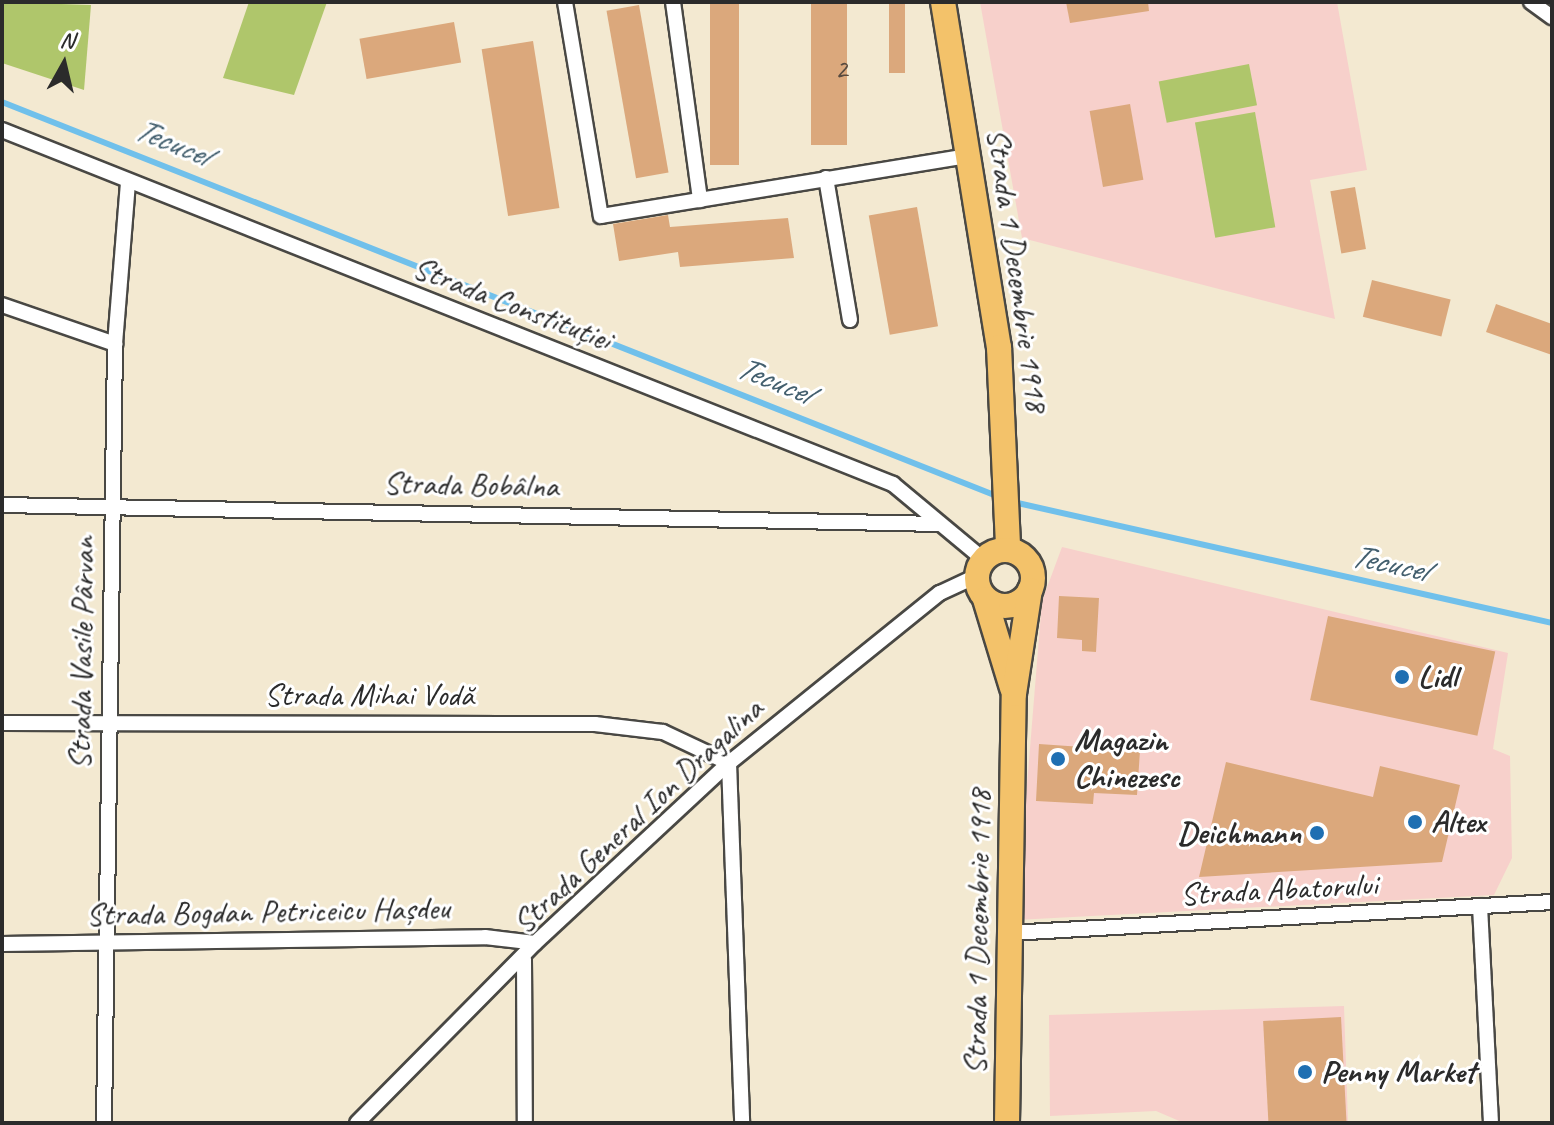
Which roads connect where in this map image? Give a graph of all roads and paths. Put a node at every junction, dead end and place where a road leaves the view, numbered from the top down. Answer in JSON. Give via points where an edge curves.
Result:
{"nodes":[{"id":1,"x":565,"y":2,"type":"edge"},
{"id":2,"x":673,"y":2,"type":"edge"},
{"id":3,"x":943,"y":2,"type":"edge"},
{"id":4,"x":1531,"y":2,"type":"edge"},
{"id":5,"x":1552,"y":17,"type":"edge"},
{"id":6,"x":2,"y":130,"type":"edge"},
{"id":7,"x":969,"y":156,"type":"junction"},
{"id":8,"x":826,"y":178,"type":"junction"},
{"id":9,"x":128,"y":184,"type":"junction"},
{"id":10,"x":700,"y":200,"type":"junction"},
{"id":11,"x":2,"y":305,"type":"edge"},
{"id":12,"x":850,"y":320,"type":"dead end"},
{"id":13,"x":115,"y":344,"type":"junction"},
{"id":14,"x":2,"y":505,"type":"edge"},
{"id":15,"x":112,"y":508,"type":"junction"},
{"id":16,"x":939,"y":524,"type":"junction"},
{"id":17,"x":1008,"y":549,"type":"junction"},
{"id":18,"x":982,"y":578,"type":"junction"},
{"id":19,"x":1030,"y":590,"type":"junction"},
{"id":20,"x":1014,"y":694,"type":"junction"},
{"id":21,"x":2,"y":723,"type":"edge"},
{"id":22,"x":109,"y":724,"type":"junction"},
{"id":23,"x":729,"y":763,"type":"junction"},
{"id":24,"x":1552,"y":902,"type":"edge"},
{"id":25,"x":1480,"y":906,"type":"junction"},
{"id":26,"x":1010,"y":933,"type":"junction"},
{"id":27,"x":107,"y":942,"type":"junction"},
{"id":28,"x":535,"y":943,"type":"junction"},
{"id":29,"x":2,"y":944,"type":"edge"},
{"id":30,"x":524,"y":959,"type":"junction"},
{"id":31,"x":104,"y":1123,"type":"edge"},
{"id":32,"x":357,"y":1123,"type":"edge"},
{"id":33,"x":525,"y":1123,"type":"edge"},
{"id":34,"x":742,"y":1123,"type":"edge"},
{"id":35,"x":1007,"y":1123,"type":"edge"},
{"id":36,"x":1491,"y":1123,"type":"edge"}],
"edges":[{"from":1,"to":10,"type":"street","via":[[601,216]]},
{"from":2,"to":10,"type":"street"},
{"from":3,"to":7,"type":"main road","name":"Strada 1 Decembrie 1918"},
{"from":4,"to":5,"type":"street"},
{"from":6,"to":9,"type":"street","name":"Strada Constituției"},
{"from":7,"to":8,"type":"street"},
{"from":7,"to":17,"type":"main road","name":"Strada 1 Decembrie 1918","via":[[1009,453]]},
{"from":8,"to":10,"type":"street"},
{"from":8,"to":12,"type":"street"},
{"from":9,"to":13,"type":"street","name":"Strada Vasile Pârvan"},
{"from":9,"to":16,"type":"street","name":"Strada Constituției","via":[[893,484]]},
{"from":11,"to":13,"type":"street"},
{"from":13,"to":15,"type":"street","name":"Strada Vasile Pârvan"},
{"from":14,"to":15,"type":"street","name":"Strada Bobâlna"},
{"from":15,"to":16,"type":"street","name":"Strada Bobâlna"},
{"from":15,"to":22,"type":"street","name":"Strada Vasile Pârvan"},
{"from":16,"to":18,"type":"street","name":"Strada Constituției"},
{"from":17,"to":18,"type":"main road"},
{"from":17,"to":19,"type":"main road","via":[[1030,564]]},
{"from":18,"to":19,"type":"main road","via":[[1010,606]]},
{"from":18,"to":20,"type":"main road","name":"Strada 1 Decembrie 1918"},
{"from":18,"to":23,"type":"street","name":"Strada General Ion Dragalina","via":[[940,593]]},
{"from":19,"to":20,"type":"main road","name":"Strada 1 Decembrie 1918"},
{"from":20,"to":26,"type":"main road","name":"Strada 1 Decembrie 1918"},
{"from":21,"to":22,"type":"street","name":"Strada Mihai Vodă"},
{"from":22,"to":23,"type":"street","name":"Strada Mihai Vodă","via":[[595,724],[663,732]]},
{"from":22,"to":27,"type":"street","name":"Strada Vasile Pârvan"},
{"from":23,"to":28,"type":"street","name":"Strada General Ion Dragalina"},
{"from":23,"to":34,"type":"street"},
{"from":24,"to":25,"type":"street","name":"Strada Abatorului"},
{"from":25,"to":26,"type":"street","name":"Strada Abatorului"},
{"from":25,"to":36,"type":"street"},
{"from":26,"to":35,"type":"main road","name":"Strada 1 Decembrie 1918"},
{"from":27,"to":28,"type":"street","name":"Strada Bogdan Petriceicu Hașdeu","via":[[485,937]]},
{"from":27,"to":29,"type":"street","name":"Strada Bogdan Petriceicu Hașdeu"},
{"from":27,"to":31,"type":"street","name":"Strada Vasile Pârvan"},
{"from":28,"to":30,"type":"street","name":"Strada General Ion Dragalina"},
{"from":30,"to":32,"type":"street","name":"Strada General Ion Dragalina"},
{"from":30,"to":33,"type":"street"}]}
